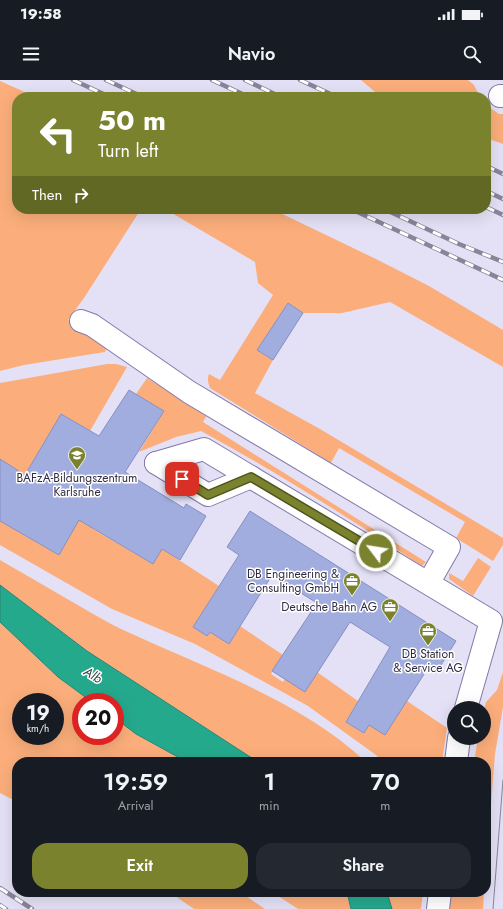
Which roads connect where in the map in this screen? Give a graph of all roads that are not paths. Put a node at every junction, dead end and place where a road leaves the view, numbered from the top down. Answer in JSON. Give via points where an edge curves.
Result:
{"nodes":[{"id":1,"x":81,"y":321,"type":"dead end"},
{"id":2,"x":251,"y":477,"type":"dead end"},
{"id":3,"x":429,"y":582,"type":"junction"},
{"id":4,"x":468,"y":701,"type":"edge"},
{"id":5,"x":458,"y":745,"type":"edge"},
{"id":6,"x":457,"y":757,"type":"edge"},
{"id":7,"x":439,"y":897,"type":"edge"},
{"id":8,"x":438,"y":909,"type":"edge"}],
"edges":[{"from":1,"to":3,"type":"street","via":[[92,325],[189,392],[449,547]]},
{"from":2,"to":3,"type":"street"},
{"from":3,"to":4,"type":"street","via":[[491,621]]},
{"from":5,"to":6,"type":"street"},
{"from":7,"to":8,"type":"street"}]}
